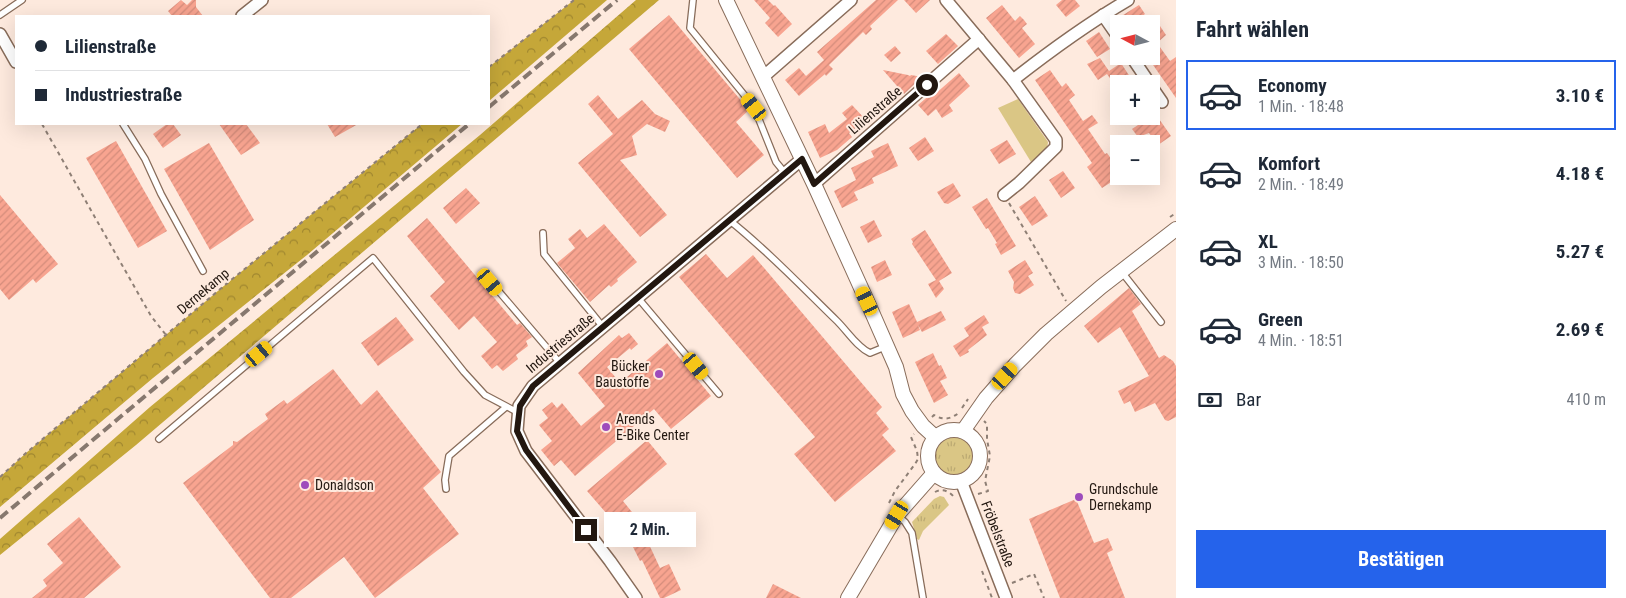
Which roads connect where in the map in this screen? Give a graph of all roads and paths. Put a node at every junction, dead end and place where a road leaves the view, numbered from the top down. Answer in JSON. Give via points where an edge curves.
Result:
{"nodes":[{"id":1,"x":22,"y":0,"type":"edge"},
{"id":2,"x":262,"y":0,"type":"edge"},
{"id":3,"x":574,"y":0,"type":"edge"},
{"id":4,"x":693,"y":0,"type":"edge"},
{"id":5,"x":726,"y":0,"type":"edge"},
{"id":6,"x":851,"y":0,"type":"edge"},
{"id":7,"x":946,"y":0,"type":"edge"},
{"id":8,"x":1128,"y":0,"type":"edge"},
{"id":9,"x":0,"y":15,"type":"edge"},
{"id":10,"x":243,"y":15,"type":"edge"},
{"id":11,"x":1102,"y":15,"type":"junction"},
{"id":12,"x":1110,"y":26,"type":"edge"},
{"id":13,"x":0,"y":34,"type":"edge"},
{"id":14,"x":979,"y":39,"type":"junction"},
{"id":15,"x":15,"y":60,"type":"edge"},
{"id":16,"x":490,"y":66,"type":"edge"},
{"id":17,"x":763,"y":77,"type":"junction"},
{"id":18,"x":1013,"y":80,"type":"junction"},
{"id":19,"x":1160,"y":99,"type":"edge"},
{"id":20,"x":1162,"y":102,"type":"dead end"},
{"id":21,"x":43,"y":125,"type":"edge"},
{"id":22,"x":125,"y":125,"type":"edge"},
{"id":23,"x":421,"y":125,"type":"edge"},
{"id":24,"x":802,"y":159,"type":"junction"},
{"id":25,"x":785,"y":173,"type":"junction"},
{"id":26,"x":814,"y":184,"type":"junction"},
{"id":27,"x":1004,"y":195,"type":"joint"},
{"id":28,"x":729,"y":220,"type":"junction"},
{"id":29,"x":1176,"y":229,"type":"edge"},
{"id":30,"x":543,"y":233,"type":"dead end"},
{"id":31,"x":203,"y":271,"type":"dead end"},
{"id":32,"x":1121,"y":271,"type":"junction"},
{"id":33,"x":484,"y":274,"type":"dead end"},
{"id":34,"x":638,"y":298,"type":"junction"},
{"id":35,"x":1066,"y":301,"type":"dead end"},
{"id":36,"x":1161,"y":322,"type":"dead end"},
{"id":37,"x":603,"y":327,"type":"junction"},
{"id":38,"x":166,"y":335,"type":"junction"},
{"id":39,"x":887,"y":346,"type":"junction"},
{"id":40,"x":560,"y":364,"type":"junction"},
{"id":41,"x":720,"y":394,"type":"dead end"},
{"id":42,"x":506,"y":407,"type":"junction"},
{"id":43,"x":519,"y":414,"type":"junction"},
{"id":44,"x":967,"y":414,"type":"junction"},
{"id":45,"x":923,"y":426,"type":"junction"},
{"id":46,"x":963,"y":431,"type":"junction"},
{"id":47,"x":935,"y":437,"type":"junction"},
{"id":48,"x":159,"y":438,"type":"dead end"},
{"id":49,"x":934,"y":473,"type":"junction"},
{"id":50,"x":0,"y":477,"type":"edge"},
{"id":51,"x":962,"y":481,"type":"junction"},
{"id":52,"x":446,"y":489,"type":"dead end"},
{"id":53,"x":930,"y":494,"type":"dead end"},
{"id":54,"x":968,"y":497,"type":"junction"},
{"id":55,"x":892,"y":511,"type":"junction"},
{"id":56,"x":981,"y":566,"type":"dead end"},
{"id":57,"x":989,"y":593,"type":"junction"},
{"id":58,"x":1004,"y":593,"type":"edge"},
{"id":59,"x":636,"y":598,"type":"edge"},
{"id":60,"x":848,"y":598,"type":"edge"},
{"id":61,"x":923,"y":598,"type":"edge"},
{"id":62,"x":992,"y":598,"type":"edge"},
{"id":63,"x":1044,"y":598,"type":"edge"}],
"edges":[{"from":1,"to":9,"type":"lane"},
{"from":2,"to":10,"type":"street"},
{"from":3,"to":16,"type":"path"},
{"from":4,"to":25,"type":"lane","via":[[690,28],[754,107],[776,162]]},
{"from":5,"to":17,"type":"street"},
{"from":6,"to":17,"type":"street"},
{"from":7,"to":14,"type":"street"},
{"from":8,"to":11,"type":"street"},
{"from":11,"to":12,"type":"street"},
{"from":11,"to":18,"type":"street"},
{"from":13,"to":15,"type":"street"},
{"from":14,"to":18,"type":"street"},
{"from":14,"to":26,"type":"street","name":"Lilienstraße"},
{"from":17,"to":24,"type":"street"},
{"from":18,"to":27,"type":"street","via":[[1056,140],[1056,147]]},
{"from":19,"to":20,"type":"street"},
{"from":21,"to":38,"type":"path","via":[[150,316]]},
{"from":22,"to":31,"type":"lane"},
{"from":23,"to":38,"type":"path","name":"Dernekamp"},
{"from":24,"to":25,"type":"street","name":"Industriestraße"},
{"from":24,"to":26,"type":"street"},
{"from":25,"to":28,"type":"street","name":"Industriestraße"},
{"from":26,"to":39,"type":"street"},
{"from":27,"to":35,"type":"path"},
{"from":28,"to":34,"type":"street","name":"Industriestraße"},
{"from":28,"to":39,"type":"lane","via":[[762,248],[863,350],[870,353]]},
{"from":29,"to":32,"type":"street"},
{"from":30,"to":37,"type":"lane","via":[[544,254]]},
{"from":32,"to":36,"type":"lane"},
{"from":32,"to":44,"type":"street","via":[[1046,334]]},
{"from":33,"to":40,"type":"lane"},
{"from":34,"to":37,"type":"street","name":"Industriestraße"},
{"from":34,"to":41,"type":"lane"},
{"from":37,"to":40,"type":"street","name":"Industriestraße"},
{"from":38,"to":50,"type":"path","name":"Dernekamp"},
{"from":39,"to":45,"type":"street","via":[[904,394]]},
{"from":40,"to":43,"type":"street","name":"Industriestraße","via":[[533,386],[520,406]]},
{"from":42,"to":43,"type":"lane"},
{"from":42,"to":48,"type":"lane","via":[[485,396],[373,258]]},
{"from":42,"to":52,"type":"lane","via":[[449,456]]},
{"from":43,"to":59,"type":"street","name":"Industriestraße","via":[[517,431],[526,450]]},
{"from":44,"to":45,"type":"path","via":[[948,420],[934,415]]},
{"from":44,"to":46,"type":"street"},
{"from":44,"to":54,"type":"path","via":[[986,422],[990,456],[985,481],[988,491]]},
{"from":45,"to":47,"type":"street"},
{"from":45,"to":55,"type":"path","via":[[911,436],[918,458],[895,491]]},
{"from":46,"to":47,"type":"street","via":[[953,429]]},
{"from":46,"to":51,"type":"street","via":[[973,437],[981,457],[975,472]]},
{"from":47,"to":49,"type":"street","via":[[927,455]]},
{"from":49,"to":51,"type":"street","via":[[942,480]]},
{"from":49,"to":55,"type":"street"},
{"from":51,"to":54,"type":"street","name":"Fröbelstraße"},
{"from":53,"to":54,"type":"path","via":[[938,490],[949,491],[956,502]]},
{"from":54,"to":58,"type":"street","name":"Fröbelstraße"},
{"from":55,"to":60,"type":"street"},
{"from":55,"to":61,"type":"lane","via":[[912,533]]},
{"from":56,"to":57,"type":"path"},
{"from":57,"to":58,"type":"path"},
{"from":57,"to":62,"type":"path"},
{"from":58,"to":63,"type":"path","via":[[1034,574]]}]}
